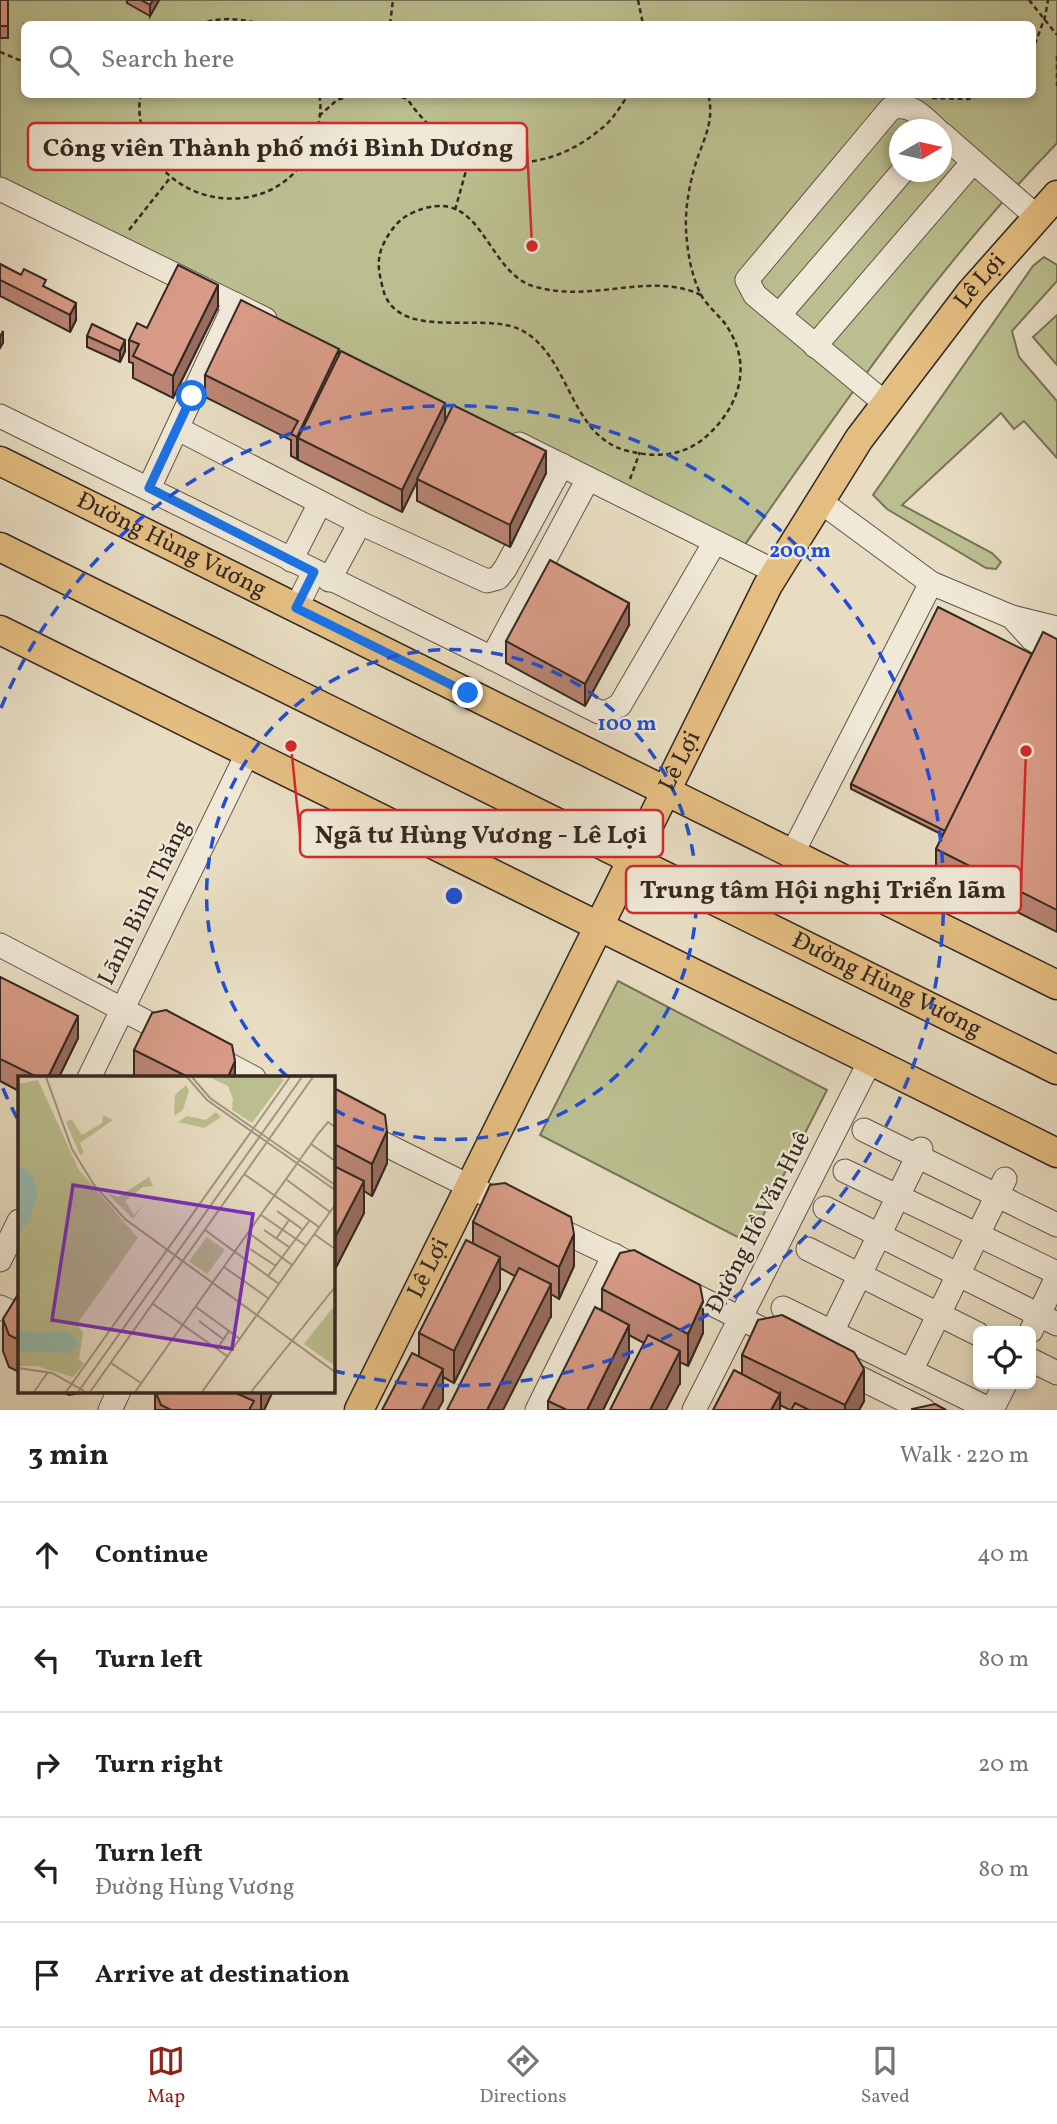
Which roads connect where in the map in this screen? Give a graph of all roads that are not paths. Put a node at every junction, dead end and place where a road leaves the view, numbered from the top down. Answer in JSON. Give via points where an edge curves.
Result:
{"nodes":[{"id":1,"x":924,"y":119,"type":"edge"},
{"id":2,"x":952,"y":143,"type":"edge"},
{"id":3,"x":973,"y":162,"type":"junction"},
{"id":4,"x":893,"y":182,"type":"edge"},
{"id":5,"x":0,"y":188,"type":"edge"},
{"id":6,"x":1057,"y":195,"type":"edge"},
{"id":7,"x":1037,"y":217,"type":"junction"},
{"id":8,"x":235,"y":304,"type":"junction"},
{"id":9,"x":780,"y":314,"type":"junction"},
{"id":10,"x":282,"y":327,"type":"edge"},
{"id":11,"x":815,"y":346,"type":"junction"},
{"id":12,"x":886,"y":404,"type":"junction"},
{"id":13,"x":0,"y":416,"type":"edge"},
{"id":14,"x":186,"y":433,"type":"dead end"},
{"id":15,"x":503,"y":436,"type":"edge"},
{"id":16,"x":0,"y":461,"type":"edge"},
{"id":17,"x":562,"y":465,"type":"junction"},
{"id":18,"x":589,"y":479,"type":"junction"},
{"id":19,"x":149,"y":488,"type":"junction"},
{"id":20,"x":821,"y":502,"type":"junction"},
{"id":21,"x":320,"y":503,"type":"junction"},
{"id":22,"x":360,"y":523,"type":"junction"},
{"id":23,"x":715,"y":542,"type":"junction"},
{"id":24,"x":0,"y":547,"type":"edge"},
{"id":25,"x":291,"y":561,"type":"junction"},
{"id":26,"x":776,"y":572,"type":"junction"},
{"id":27,"x":321,"y":576,"type":"junction"},
{"id":28,"x":932,"y":583,"type":"junction"},
{"id":29,"x":296,"y":608,"type":"junction"},
{"id":30,"x":1012,"y":617,"type":"junction"},
{"id":31,"x":1054,"y":626,"type":"edge"},
{"id":32,"x":0,"y":630,"type":"edge"},
{"id":33,"x":1057,"y":654,"type":"edge"},
{"id":34,"x":492,"y":658,"type":"junction"},
{"id":35,"x":248,"y":752,"type":"junction"},
{"id":36,"x":665,"y":791,"type":"junction"},
{"id":37,"x":792,"y":854,"type":"junction"},
{"id":38,"x":632,"y":860,"type":"junction"},
{"id":39,"x":599,"y":926,"type":"junction"},
{"id":40,"x":0,"y":944,"type":"edge"},
{"id":41,"x":1057,"y":985,"type":"edge"},
{"id":42,"x":122,"y":1010,"type":"junction"},
{"id":43,"x":870,"y":1060,"type":"junction"},
{"id":44,"x":1057,"y":1070,"type":"edge"},
{"id":45,"x":89,"y":1076,"type":"edge"},
{"id":46,"x":252,"y":1076,"type":"edge"},
{"id":47,"x":334,"y":1119,"type":"edge"},
{"id":48,"x":864,"y":1130,"type":"dead end"},
{"id":49,"x":919,"y":1152,"type":"junction"},
{"id":50,"x":1057,"y":1153,"type":"edge"},
{"id":51,"x":845,"y":1171,"type":"dead end"},
{"id":52,"x":469,"y":1187,"type":"junction"},
{"id":53,"x":1001,"y":1187,"type":"junction"},
{"id":54,"x":898,"y":1197,"type":"junction"},
{"id":55,"x":825,"y":1208,"type":"dead end"},
{"id":56,"x":18,"y":1223,"type":"edge"},
{"id":57,"x":1057,"y":1225,"type":"edge"},
{"id":58,"x":879,"y":1235,"type":"junction"},
{"id":59,"x":978,"y":1235,"type":"junction"},
{"id":60,"x":808,"y":1249,"type":"dead end"},
{"id":61,"x":614,"y":1255,"type":"junction"},
{"id":62,"x":0,"y":1260,"type":"edge"},
{"id":63,"x":860,"y":1275,"type":"junction"},
{"id":64,"x":958,"y":1275,"type":"junction"},
{"id":65,"x":1057,"y":1275,"type":"edge"},
{"id":66,"x":0,"y":1307,"type":"edge"},
{"id":67,"x":783,"y":1308,"type":"dead end"},
{"id":68,"x":939,"y":1314,"type":"junction"},
{"id":69,"x":18,"y":1316,"type":"edge"},
{"id":70,"x":740,"y":1318,"type":"junction"},
{"id":71,"x":1042,"y":1323,"type":"edge"},
{"id":72,"x":973,"y":1331,"type":"edge"},
{"id":73,"x":832,"y":1332,"type":"junction"},
{"id":74,"x":1036,"y":1362,"type":"edge"},
{"id":75,"x":911,"y":1371,"type":"junction"},
{"id":76,"x":1057,"y":1373,"type":"edge"},
{"id":77,"x":1002,"y":1389,"type":"edge"},
{"id":78,"x":119,"y":1392,"type":"edge"},
{"id":79,"x":910,"y":1407,"type":"edge"},
{"id":80,"x":110,"y":1410,"type":"edge"},
{"id":81,"x":359,"y":1410,"type":"edge"},
{"id":82,"x":537,"y":1410,"type":"edge"},
{"id":83,"x":694,"y":1410,"type":"edge"},
{"id":84,"x":991,"y":1410,"type":"edge"}],
"edges":[{"from":1,"to":9,"type":"street","via":[[902,105],[891,108],[747,280],[755,295]]},
{"from":2,"to":3,"type":"street"},
{"from":3,"to":7,"type":"street"},
{"from":3,"to":11,"type":"street"},
{"from":4,"to":9,"type":"street"},
{"from":5,"to":8,"type":"street"},
{"from":6,"to":7,"type":"main road","name":"Lê Lợi"},
{"from":7,"to":12,"type":"main road","name":"Lê Lợi","via":[[971,292]]},
{"from":8,"to":10,"type":"street"},
{"from":8,"to":19,"type":"street"},
{"from":9,"to":11,"type":"street"},
{"from":11,"to":12,"type":"street"},
{"from":12,"to":20,"type":"main road","name":"Lê Lợi"},
{"from":13,"to":19,"type":"street"},
{"from":14,"to":21,"type":"street"},
{"from":15,"to":17,"type":"street"},
{"from":16,"to":29,"type":"main road","name":"Đường Hùng Vương"},
{"from":17,"to":18,"type":"street"},
{"from":17,"to":22,"type":"street","via":[[498,578],[487,581]]},
{"from":18,"to":23,"type":"street"},
{"from":18,"to":34,"type":"street"},
{"from":19,"to":25,"type":"street"},
{"from":20,"to":26,"type":"main road","name":"Lê Lợi"},
{"from":20,"to":28,"type":"street"},
{"from":21,"to":22,"type":"street"},
{"from":21,"to":25,"type":"street"},
{"from":22,"to":27,"type":"street"},
{"from":23,"to":26,"type":"street"},
{"from":23,"to":34,"type":"street","via":[[626,697],[608,712],[599,712]]},
{"from":24,"to":38,"type":"main road","name":"Đường Hùng Vương"},
{"from":25,"to":27,"type":"street"},
{"from":26,"to":36,"type":"main road","name":"Lê Lợi"},
{"from":27,"to":29,"type":"street"},
{"from":27,"to":34,"type":"street"},
{"from":28,"to":30,"type":"street"},
{"from":28,"to":37,"type":"street"},
{"from":29,"to":36,"type":"main road","name":"Đường Hùng Vương"},
{"from":30,"to":31,"type":"street"},
{"from":30,"to":33,"type":"street","via":[[1032,639]]},
{"from":32,"to":35,"type":"main road"},
{"from":35,"to":39,"type":"main road"},
{"from":35,"to":42,"type":"street","name":"Lãnh Binh Thăng"},
{"from":36,"to":37,"type":"main road","name":"Đường Hùng Vương"},
{"from":36,"to":38,"type":"main road","name":"Lê Lợi"},
{"from":37,"to":41,"type":"main road","name":"Đường Hùng Vương"},
{"from":38,"to":39,"type":"main road","name":"Lê Lợi"},
{"from":38,"to":44,"type":"main road","name":"Đường Hùng Vương"},
{"from":39,"to":43,"type":"main road"},
{"from":39,"to":52,"type":"main road","name":"Lê Lợi"},
{"from":40,"to":42,"type":"street"},
{"from":42,"to":45,"type":"street","name":"Lãnh Binh Thăng"},
{"from":42,"to":46,"type":"street"},
{"from":43,"to":50,"type":"main road"},
{"from":43,"to":70,"type":"street","name":"Đường Hồ Văn Huê"},
{"from":47,"to":52,"type":"street"},
{"from":48,"to":49,"type":"street"},
{"from":49,"to":53,"type":"street"},
{"from":49,"to":54,"type":"street"},
{"from":51,"to":54,"type":"street"},
{"from":52,"to":61,"type":"street"},
{"from":52,"to":81,"type":"main road","name":"Lê Lợi"},
{"from":53,"to":57,"type":"street"},
{"from":53,"to":59,"type":"street"},
{"from":54,"to":58,"type":"street"},
{"from":54,"to":59,"type":"street"},
{"from":55,"to":58,"type":"street"},
{"from":56,"to":62,"type":"street"},
{"from":58,"to":63,"type":"street"},
{"from":58,"to":64,"type":"street"},
{"from":59,"to":64,"type":"street"},
{"from":59,"to":65,"type":"street"},
{"from":60,"to":63,"type":"street"},
{"from":61,"to":70,"type":"street"},
{"from":61,"to":82,"type":"street"},
{"from":63,"to":68,"type":"street"},
{"from":63,"to":73,"type":"street"},
{"from":64,"to":68,"type":"street"},
{"from":64,"to":71,"type":"street"},
{"from":65,"to":71,"type":"street"},
{"from":66,"to":69,"type":"street"},
{"from":67,"to":73,"type":"street"},
{"from":68,"to":72,"type":"street"},
{"from":68,"to":75,"type":"street"},
{"from":70,"to":79,"type":"street"},
{"from":70,"to":83,"type":"street","name":"Đường Hồ Văn Huê"},
{"from":73,"to":75,"type":"street"},
{"from":74,"to":76,"type":"street"},
{"from":75,"to":84,"type":"street"},
{"from":77,"to":84,"type":"street"},
{"from":78,"to":80,"type":"street"}]}
